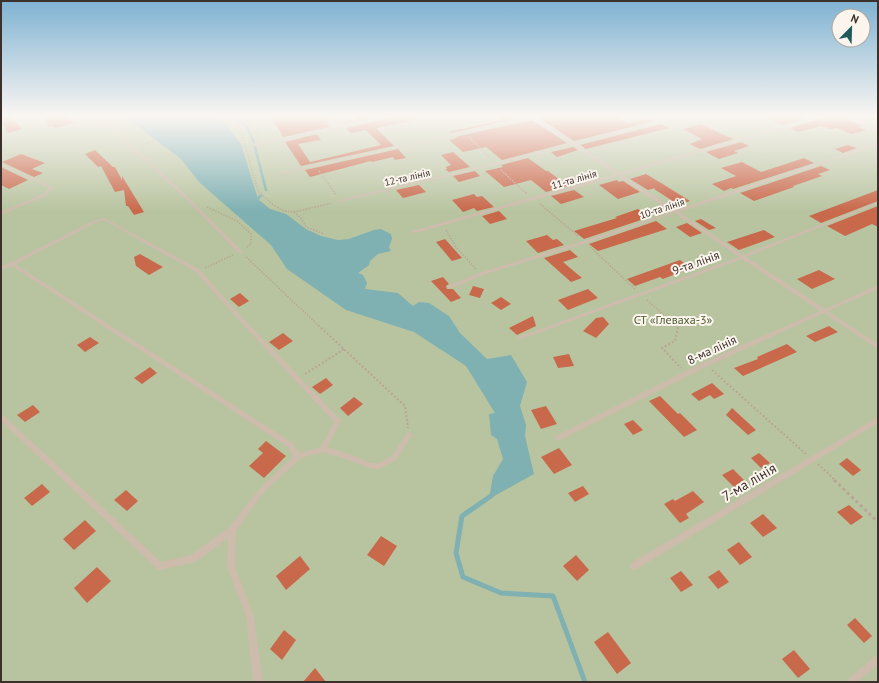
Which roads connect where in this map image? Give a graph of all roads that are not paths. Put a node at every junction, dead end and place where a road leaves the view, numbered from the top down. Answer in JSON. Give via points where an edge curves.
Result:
{"nodes":[{"id":1,"x":132,"y":147,"type":"edge"},
{"id":2,"x":400,"y":147,"type":"edge"},
{"id":3,"x":562,"y":147,"type":"edge"},
{"id":4,"x":577,"y":147,"type":"edge"},
{"id":5,"x":718,"y":147,"type":"edge"},
{"id":6,"x":869,"y":147,"type":"edge"},
{"id":7,"x":1,"y":164,"type":"edge"},
{"id":8,"x":276,"y":174,"type":"dead end"},
{"id":9,"x":619,"y":175,"type":"junction"},
{"id":10,"x":340,"y":201,"type":"road end"},
{"id":11,"x":878,"y":203,"type":"edge"},
{"id":12,"x":675,"y":212,"type":"junction"},
{"id":13,"x":1,"y":214,"type":"edge"},
{"id":14,"x":414,"y":232,"type":"dead end"},
{"id":15,"x":240,"y":252,"type":"road end"},
{"id":16,"x":742,"y":256,"type":"junction"},
{"id":17,"x":11,"y":263,"type":"junction"},
{"id":18,"x":1,"y":269,"type":"edge"},
{"id":19,"x":450,"y":287,"type":"dead end"},
{"id":20,"x":878,"y":287,"type":"edge"},
{"id":21,"x":825,"y":312,"type":"junction"},
{"id":22,"x":520,"y":338,"type":"dead end"},
{"id":23,"x":878,"y":347,"type":"edge"},
{"id":24,"x":1,"y":417,"type":"edge"},
{"id":25,"x":878,"y":420,"type":"edge"},
{"id":26,"x":409,"y":435,"type":"road end"},
{"id":27,"x":558,"y":438,"type":"dead end"},
{"id":28,"x":323,"y":449,"type":"junction"},
{"id":29,"x":299,"y":456,"type":"junction"},
{"id":30,"x":232,"y":530,"type":"junction"},
{"id":31,"x":634,"y":566,"type":"dead end"},
{"id":32,"x":878,"y":659,"type":"edge"},
{"id":33,"x":258,"y":682,"type":"edge"},
{"id":34,"x":851,"y":682,"type":"edge"}],
"edges":[{"from":1,"to":15,"type":"lane","via":[[190,200]]},
{"from":2,"to":8,"type":"lane"},
{"from":3,"to":10,"type":"lane","name":"12-та лінія"},
{"from":4,"to":9,"type":"lane"},
{"from":5,"to":9,"type":"lane","name":"11-та лінія"},
{"from":6,"to":12,"type":"lane","name":"10-та лінія"},
{"from":7,"to":13,"type":"lane","via":[[51,188],[44,195]]},
{"from":9,"to":12,"type":"lane"},
{"from":9,"to":14,"type":"lane","name":"11-та лінія"},
{"from":11,"to":16,"type":"lane","name":"9-та лінія"},
{"from":12,"to":16,"type":"lane"},
{"from":12,"to":19,"type":"lane","name":"10-та лінія","via":[[481,274]]},
{"from":16,"to":21,"type":"lane"},
{"from":16,"to":22,"type":"lane","name":"9-та лінія"},
{"from":17,"to":18,"type":"lane"},
{"from":17,"to":28,"type":"lane","via":[[106,218],[198,271],[338,421]]},
{"from":17,"to":29,"type":"lane","via":[[290,445]]},
{"from":20,"to":21,"type":"lane","name":"8-ма лінія"},
{"from":21,"to":23,"type":"lane"},
{"from":21,"to":27,"type":"lane","name":"8-ма лінія","via":[[706,364]]},
{"from":24,"to":30,"type":"lane","via":[[160,566],[193,559]]},
{"from":25,"to":31,"type":"lane","name":"7-ма лінія"},
{"from":26,"to":28,"type":"lane","via":[[394,458],[379,466],[371,466]]},
{"from":28,"to":29,"type":"lane"},
{"from":29,"to":30,"type":"lane","via":[[262,490]]},
{"from":30,"to":33,"type":"lane","via":[[231,566],[250,616]]},
{"from":32,"to":34,"type":"lane"}]}
